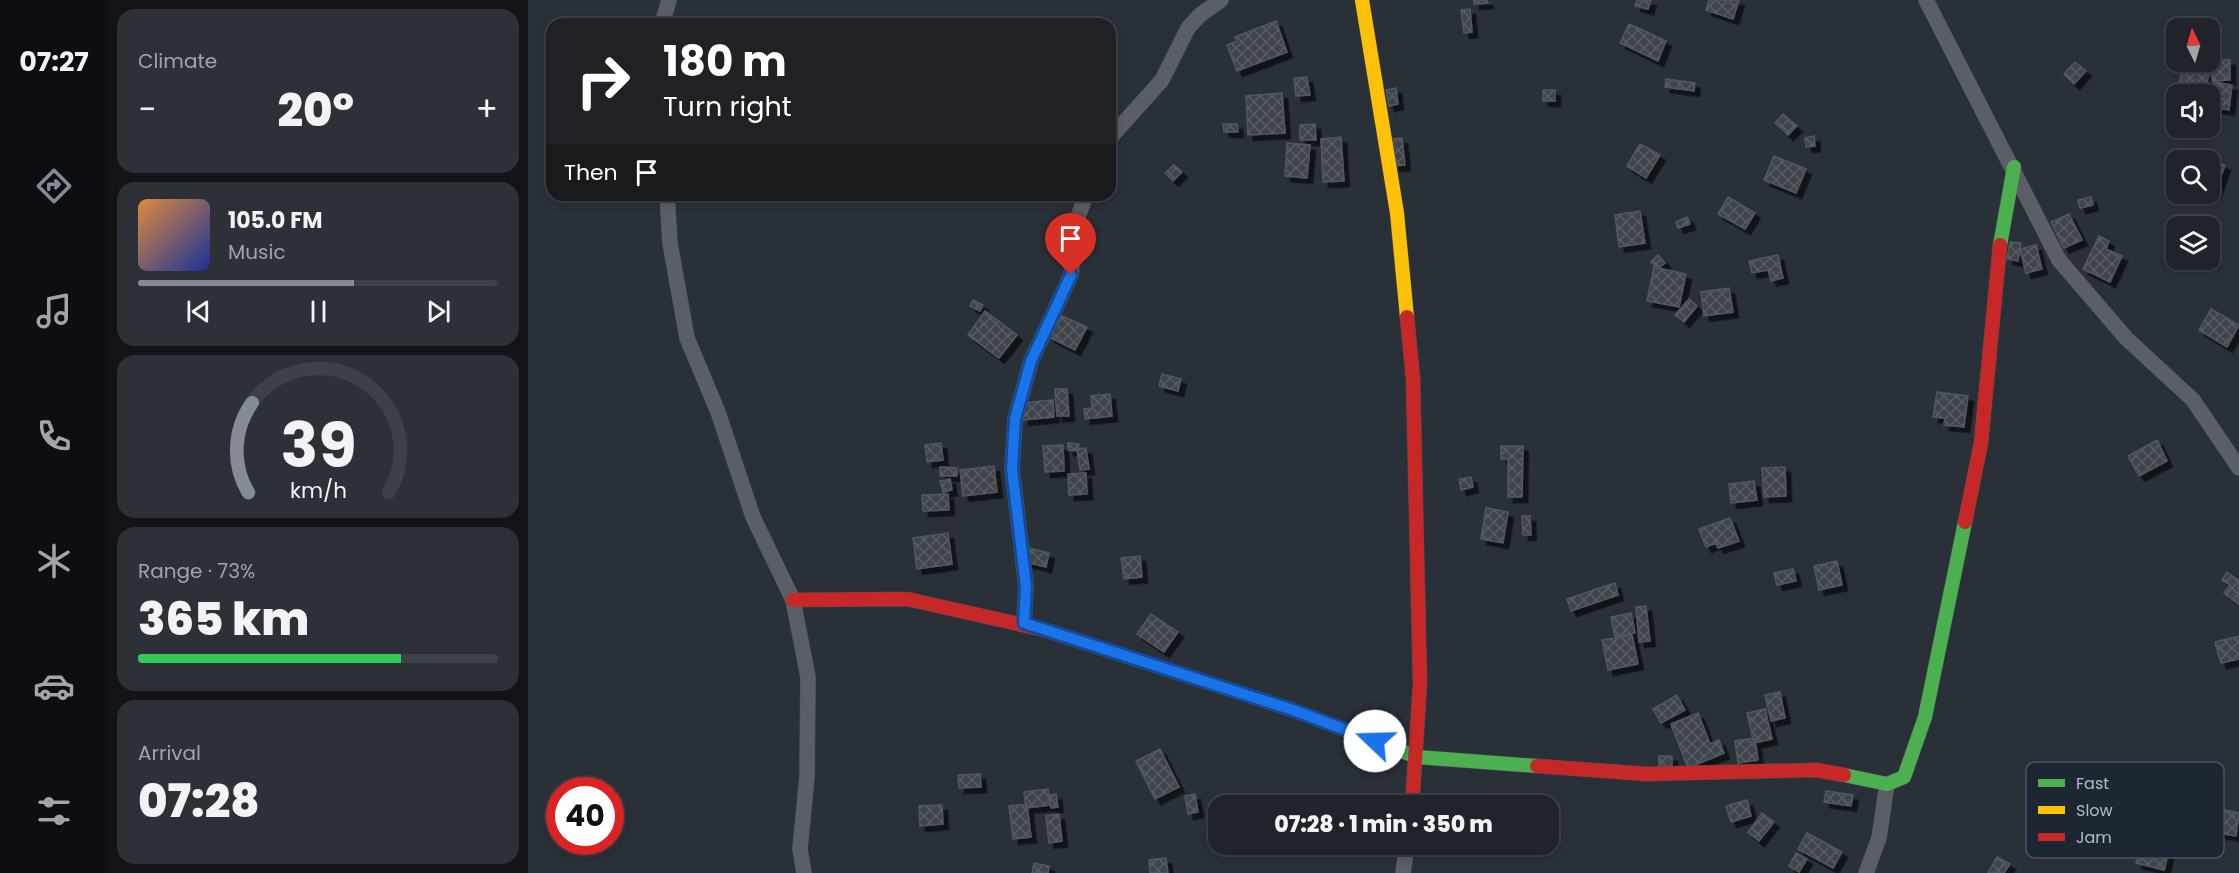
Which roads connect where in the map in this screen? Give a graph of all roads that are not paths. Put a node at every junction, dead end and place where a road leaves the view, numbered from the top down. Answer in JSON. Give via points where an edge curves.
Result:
{"nodes":[{"id":1,"x":669,"y":0,"type":"edge"},
{"id":2,"x":1221,"y":0,"type":"edge"},
{"id":3,"x":1362,"y":0,"type":"edge"},
{"id":4,"x":1926,"y":0,"type":"edge"},
{"id":5,"x":664,"y":18,"type":"edge"},
{"id":6,"x":1116,"y":131,"type":"edge"},
{"id":7,"x":2014,"y":167,"type":"junction"},
{"id":8,"x":667,"y":201,"type":"edge"},
{"id":9,"x":1084,"y":201,"type":"edge"},
{"id":10,"x":2239,"y":468,"type":"edge"},
{"id":11,"x":793,"y":600,"type":"junction"},
{"id":12,"x":1024,"y":623,"type":"junction"},
{"id":13,"x":1417,"y":757,"type":"junction"},
{"id":14,"x":1887,"y":784,"type":"junction"},
{"id":15,"x":1413,"y":795,"type":"edge"},
{"id":16,"x":1406,"y":855,"type":"edge"},
{"id":17,"x":804,"y":873,"type":"edge"},
{"id":18,"x":1404,"y":873,"type":"edge"},
{"id":19,"x":1866,"y":873,"type":"edge"}],
"edges":[{"from":1,"to":5,"type":"street"},
{"from":2,"to":6,"type":"street","via":[[1188,28],[1162,80]]},
{"from":3,"to":13,"type":"street","via":[[1397,213],[1413,379],[1420,618]]},
{"from":4,"to":7,"type":"street"},
{"from":7,"to":10,"type":"street","via":[[2059,260],[2126,338],[2193,400]]},
{"from":7,"to":14,"type":"street","via":[[2000,248],[1981,443],[1930,694],[1904,777]]},
{"from":8,"to":11,"type":"street","via":[[670,243],[687,338],[718,412],[753,517]]},
{"from":9,"to":12,"type":"street","via":[[1078,217],[1071,275],[1031,361],[1015,419],[1012,469],[1026,586]]},
{"from":11,"to":12,"type":"street","via":[[908,599]]},
{"from":11,"to":17,"type":"street","via":[[808,677],[807,776],[800,849]]},
{"from":12,"to":13,"type":"street","via":[[1293,710]]},
{"from":13,"to":14,"type":"street","via":[[1647,774],[1816,770]]},
{"from":13,"to":15,"type":"street"},
{"from":14,"to":19,"type":"street","via":[[1879,838]]},
{"from":16,"to":18,"type":"street"}]}
